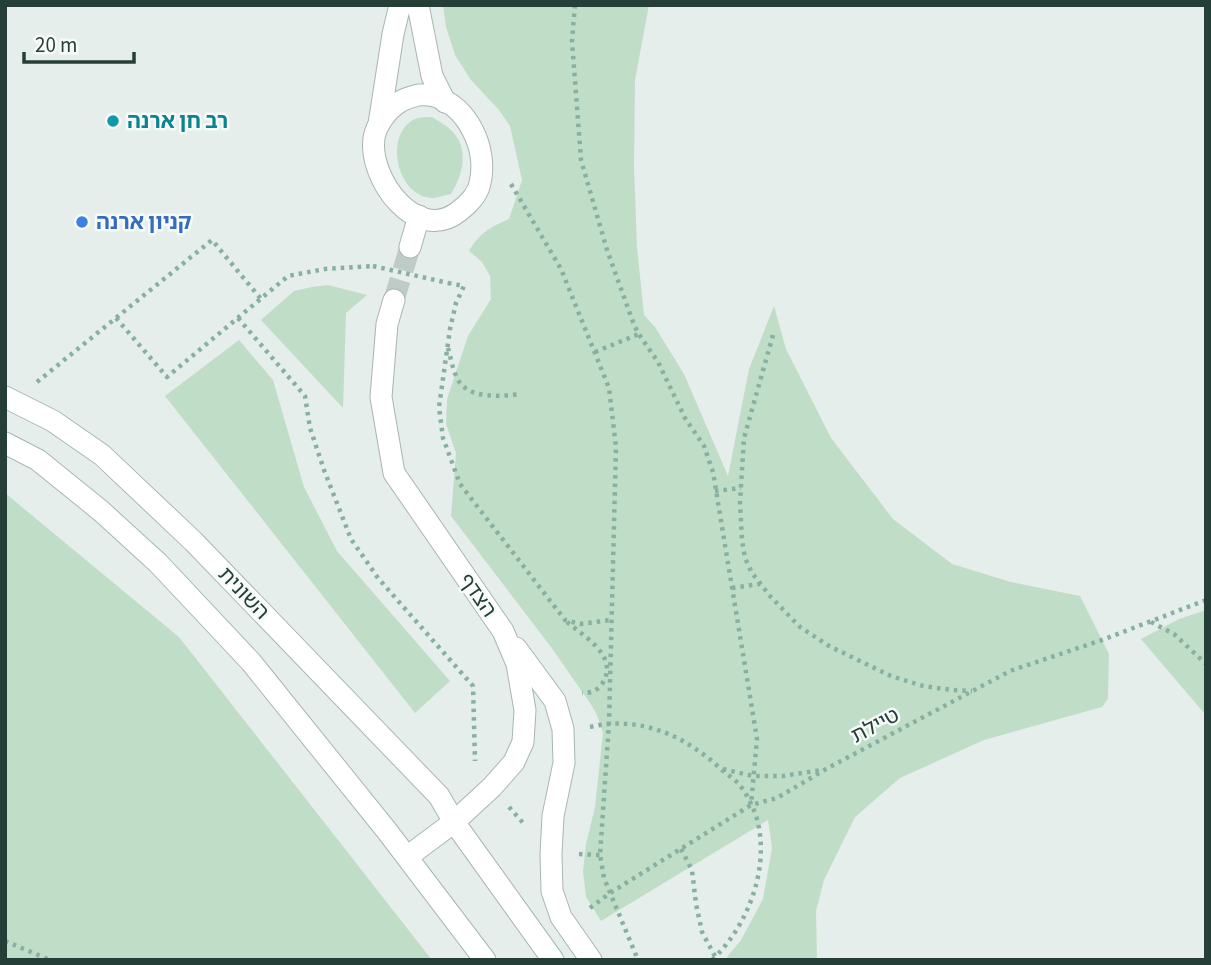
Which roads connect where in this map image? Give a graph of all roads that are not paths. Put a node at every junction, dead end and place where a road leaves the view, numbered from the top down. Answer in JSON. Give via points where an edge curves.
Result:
{"nodes":[{"id":1,"x":400,"y":5,"type":"edge"},
{"id":2,"x":418,"y":5,"type":"edge"},
{"id":3,"x":445,"y":102,"type":"junction"},
{"id":4,"x":379,"y":125,"type":"junction"},
{"id":5,"x":419,"y":216,"type":"junction"},
{"id":6,"x":410,"y":247,"type":"tunnel mouth"},
{"id":7,"x":394,"y":300,"type":"tunnel mouth"},
{"id":8,"x":10,"y":398,"type":"edge"},
{"id":9,"x":5,"y":443,"type":"edge"},
{"id":10,"x":503,"y":631,"type":"junction"},
{"id":11,"x":454,"y":822,"type":"junction"},
{"id":12,"x":407,"y":857,"type":"junction"},
{"id":13,"x":485,"y":960,"type":"edge"},
{"id":14,"x":553,"y":960,"type":"edge"},
{"id":15,"x":591,"y":960,"type":"edge"}],
"edges":[{"from":1,"to":4,"type":"street"},
{"from":2,"to":3,"type":"street","via":[[432,76]]},
{"from":3,"to":4,"type":"street","via":[[418,95],[400,102]]},
{"from":3,"to":5,"type":"street","via":[[468,122],[478,142],[480,185],[469,204],[451,218],[432,221]]},
{"from":4,"to":5,"type":"street","via":[[374,155],[380,173],[390,194],[410,214]]},
{"from":5,"to":6,"type":"street"},
{"from":7,"to":10,"type":"street","name":"הצדף","via":[[387,324],[382,397],[394,473]]},
{"from":8,"to":11,"type":"street","name":"השונית","via":[[102,455],[194,541],[439,796]]},
{"from":9,"to":12,"type":"street","name":"השונית","via":[[38,460],[158,563],[251,663]]},
{"from":10,"to":11,"type":"street","name":"הצדף","via":[[522,687],[523,742],[514,762]]},
{"from":10,"to":15,"type":"street","via":[[555,701],[563,729],[564,763],[553,816],[552,891],[561,917]]},
{"from":11,"to":12,"type":"street","name":"הצדף"},
{"from":11,"to":14,"type":"street","name":"השונית"},
{"from":12,"to":13,"type":"street","name":"השונית"}]}
